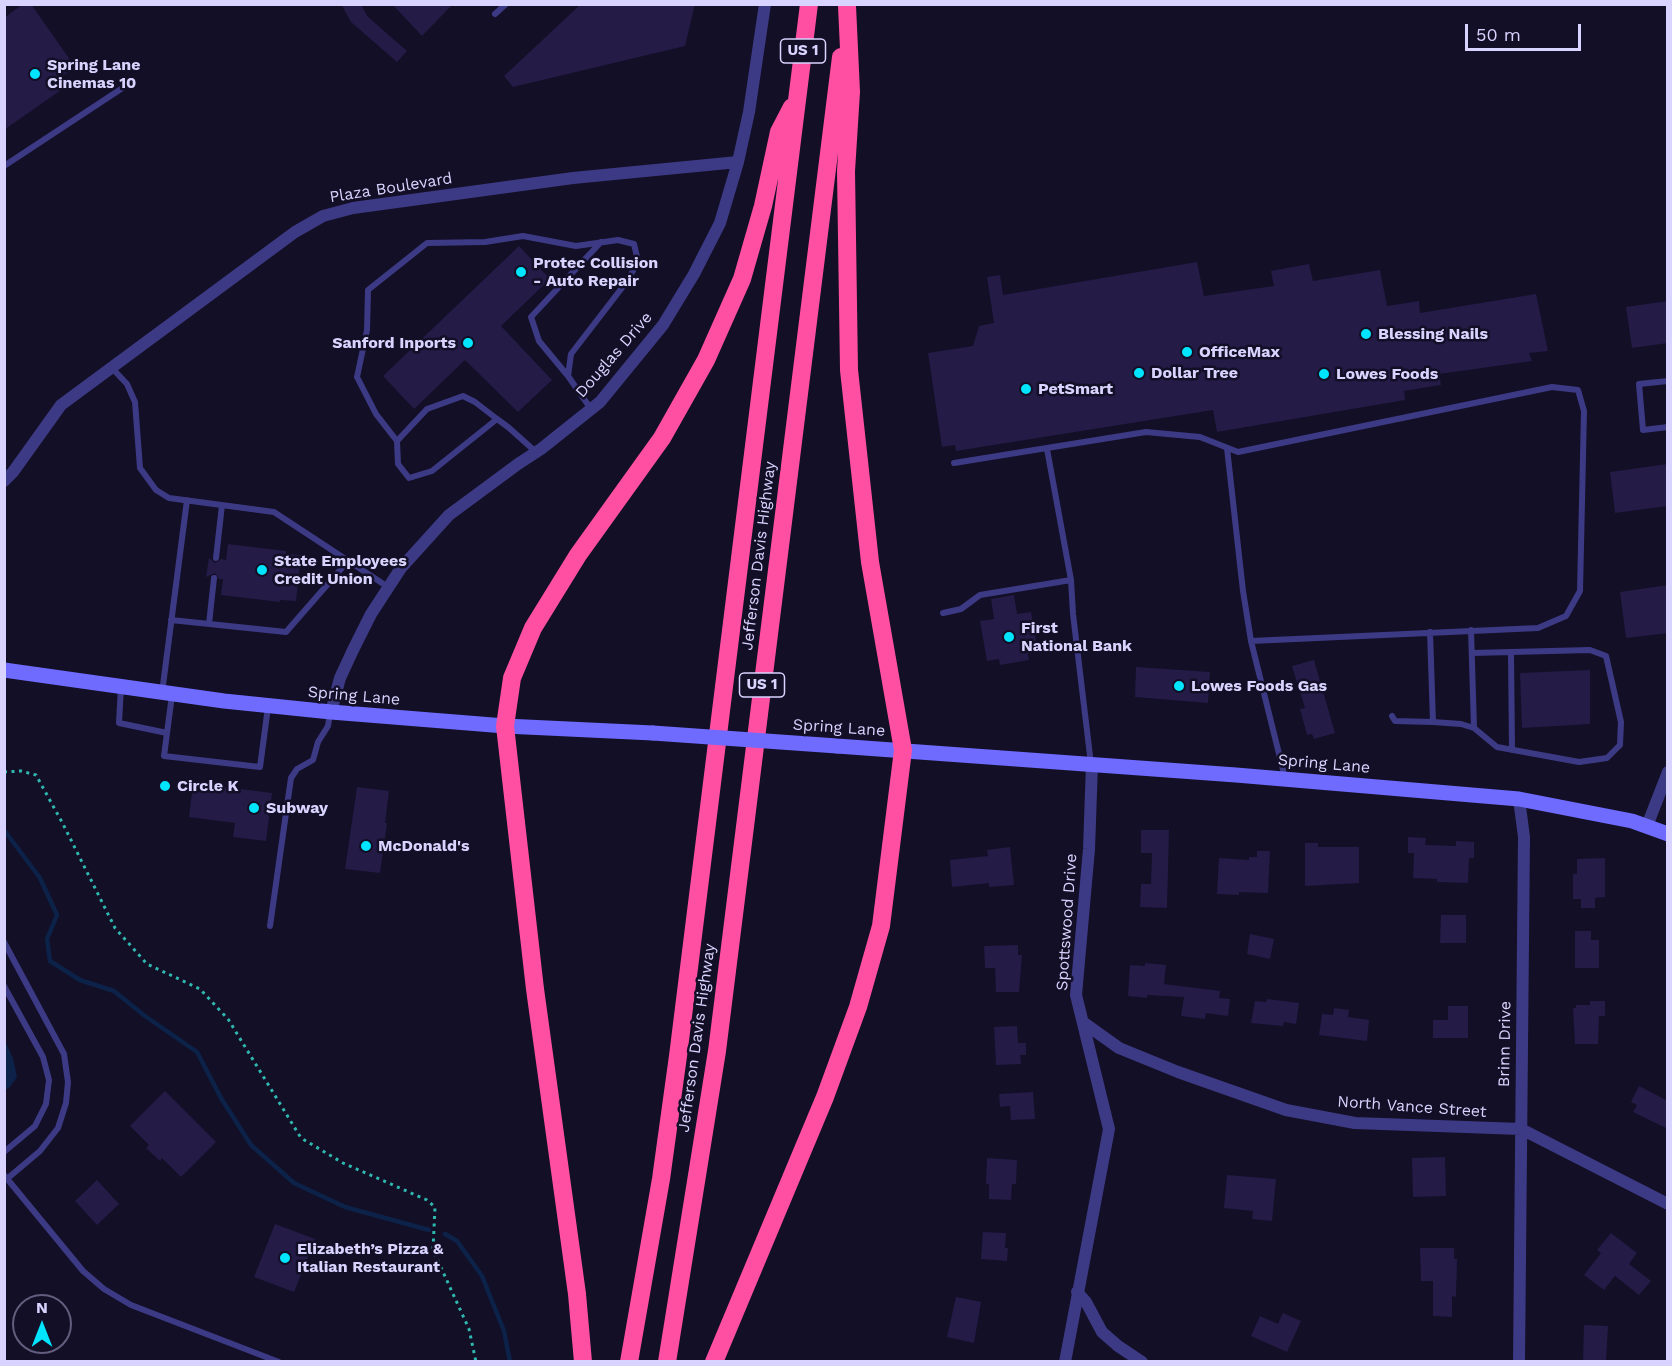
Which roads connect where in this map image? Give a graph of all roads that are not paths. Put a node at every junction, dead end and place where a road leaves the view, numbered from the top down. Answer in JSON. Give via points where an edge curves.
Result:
{"nodes":[{"id":1,"x":506,"y":4,"type":"edge"},
{"id":2,"x":765,"y":4,"type":"edge"},
{"id":3,"x":808,"y":4,"type":"edge"},
{"id":4,"x":847,"y":5,"type":"edge"},
{"id":5,"x":495,"y":14,"type":"dead end"},
{"id":6,"x":124,"y":87,"type":"dead end"},
{"id":7,"x":797,"y":98,"type":"junction"},
{"id":8,"x":738,"y":162,"type":"junction"},
{"id":9,"x":4,"y":166,"type":"edge"},
{"id":10,"x":601,"y":242,"type":"junction"},
{"id":11,"x":111,"y":367,"type":"junction"},
{"id":12,"x":568,"y":376,"type":"junction"},
{"id":13,"x":1668,"y":381,"type":"edge"},
{"id":14,"x":591,"y":409,"type":"junction"},
{"id":15,"x":497,"y":419,"type":"junction"},
{"id":16,"x":1668,"y":427,"type":"edge"},
{"id":17,"x":397,"y":441,"type":"junction"},
{"id":18,"x":1227,"y":448,"type":"junction"},
{"id":19,"x":1047,"y":449,"type":"junction"},
{"id":20,"x":536,"y":452,"type":"junction"},
{"id":21,"x":954,"y":463,"type":"dead end"},
{"id":22,"x":4,"y":481,"type":"edge"},
{"id":23,"x":187,"y":500,"type":"junction"},
{"id":24,"x":222,"y":505,"type":"junction"},
{"id":25,"x":216,"y":558,"type":"dead end"},
{"id":26,"x":348,"y":561,"type":"junction"},
{"id":27,"x":214,"y":578,"type":"dead end"},
{"id":28,"x":1071,"y":580,"type":"junction"},
{"id":29,"x":388,"y":587,"type":"junction"},
{"id":30,"x":943,"y":613,"type":"dead end"},
{"id":31,"x":171,"y":620,"type":"junction"},
{"id":32,"x":209,"y":624,"type":"junction"},
{"id":33,"x":1471,"y":630,"type":"junction"},
{"id":34,"x":1430,"y":632,"type":"junction"},
{"id":35,"x":1251,"y":641,"type":"junction"},
{"id":36,"x":1510,"y":652,"type":"junction"},
{"id":37,"x":1472,"y":654,"type":"junction"},
{"id":38,"x":4,"y":670,"type":"edge"},
{"id":39,"x":122,"y":687,"type":"junction"},
{"id":40,"x":167,"y":693,"type":"junction"},
{"id":41,"x":268,"y":706,"type":"junction"},
{"id":42,"x":331,"y":712,"type":"junction"},
{"id":43,"x":1392,"y":716,"type":"dead end"},
{"id":44,"x":1433,"y":722,"type":"junction"},
{"id":45,"x":505,"y":726,"type":"junction"},
{"id":46,"x":1474,"y":728,"type":"junction"},
{"id":47,"x":168,"y":733,"type":"junction"},
{"id":48,"x":903,"y":750,"type":"junction"},
{"id":49,"x":1512,"y":750,"type":"junction"},
{"id":50,"x":1092,"y":765,"type":"junction"},
{"id":51,"x":1668,"y":772,"type":"edge"},
{"id":52,"x":1285,"y":779,"type":"junction"},
{"id":53,"x":1519,"y":799,"type":"junction"},
{"id":54,"x":1647,"y":826,"type":"junction"},
{"id":55,"x":1668,"y":834,"type":"edge"},
{"id":56,"x":270,"y":926,"type":"dead end"},
{"id":57,"x":4,"y":942,"type":"edge"},
{"id":58,"x":4,"y":986,"type":"edge"},
{"id":59,"x":1084,"y":1023,"type":"junction"},
{"id":60,"x":1521,"y":1129,"type":"junction"},
{"id":61,"x":4,"y":1152,"type":"edge"},
{"id":62,"x":6,"y":1177,"type":"edge"},
{"id":63,"x":1668,"y":1204,"type":"edge"},
{"id":64,"x":1077,"y":1292,"type":"junction"},
{"id":65,"x":279,"y":1362,"type":"edge"},
{"id":66,"x":583,"y":1362,"type":"edge"},
{"id":67,"x":629,"y":1362,"type":"edge"},
{"id":68,"x":667,"y":1362,"type":"edge"},
{"id":69,"x":714,"y":1362,"type":"edge"},
{"id":70,"x":1065,"y":1362,"type":"edge"},
{"id":71,"x":1143,"y":1362,"type":"edge"},
{"id":72,"x":1519,"y":1362,"type":"edge"}],
"edges":[{"from":1,"to":5,"type":"lane"},
{"from":2,"to":8,"type":"street","name":"Douglas Drive"},
{"from":3,"to":7,"type":"highway","name":"Jefferson Davis Highway","number":"US 1"},
{"from":4,"to":48,"type":"highway","via":[[851,92],[846,171],[849,370],[870,562]]},
{"from":4,"to":68,"type":"highway","name":"Jefferson Davis Highway","number":"US 1","via":[[717,1051]]},
{"from":6,"to":9,"type":"lane"},
{"from":7,"to":45,"type":"highway","via":[[779,132],[742,279],[706,360],[662,438],[578,555],[533,628],[512,678]]},
{"from":7,"to":67,"type":"highway","name":"Jefferson Davis Highway","number":"US 1","via":[[678,1056]]},
{"from":8,"to":11,"type":"street","name":"Plaza Boulevard","via":[[573,178],[353,208],[323,216]]},
{"from":8,"to":14,"type":"street","name":"Douglas Drive","via":[[720,223],[694,274],[663,325]]},
{"from":10,"to":12,"type":"lane","via":[[531,317],[539,340]]},
{"from":10,"to":12,"type":"lane","via":[[618,240],[634,244],[638,261],[571,354]]},
{"from":10,"to":17,"type":"lane","via":[[576,246],[523,236],[485,242],[427,243],[368,290],[367,330],[357,377],[376,414]]},
{"from":11,"to":22,"type":"street","name":"Plaza Boulevard","via":[[61,405]]},
{"from":11,"to":23,"type":"lane","via":[[127,384],[135,402],[140,468],[156,490],[169,498]]},
{"from":12,"to":14,"type":"lane"},
{"from":13,"to":16,"type":"lane","via":[[1639,384],[1643,430]]},
{"from":14,"to":20,"type":"street","name":"Douglas Drive"},
{"from":15,"to":17,"type":"lane","via":[[463,396],[427,409]]},
{"from":15,"to":17,"type":"lane","via":[[432,471],[409,478],[398,464]]},
{"from":15,"to":20,"type":"lane"},
{"from":18,"to":19,"type":"lane","via":[[1200,437],[1146,432]]},
{"from":18,"to":33,"type":"lane","via":[[1238,452],[1552,387],[1578,390],[1584,411],[1580,591],[1566,616],[1538,628]]},
{"from":18,"to":35,"type":"lane"},
{"from":19,"to":21,"type":"lane"},
{"from":19,"to":28,"type":"lane"},
{"from":20,"to":29,"type":"street","name":"Douglas Drive","via":[[449,515],[400,568]]},
{"from":23,"to":24,"type":"lane"},
{"from":23,"to":31,"type":"lane"},
{"from":24,"to":25,"type":"lane"},
{"from":24,"to":26,"type":"lane","via":[[274,512]]},
{"from":26,"to":29,"type":"lane"},
{"from":26,"to":32,"type":"lane","via":[[286,632]]},
{"from":27,"to":32,"type":"lane"},
{"from":28,"to":30,"type":"lane","via":[[980,595],[961,609]]},
{"from":28,"to":50,"type":"lane"},
{"from":29,"to":42,"type":"street","name":"Douglas Drive","via":[[340,678]]},
{"from":31,"to":32,"type":"lane"},
{"from":31,"to":40,"type":"lane"},
{"from":33,"to":34,"type":"lane"},
{"from":33,"to":37,"type":"lane"},
{"from":34,"to":35,"type":"lane"},
{"from":34,"to":44,"type":"lane"},
{"from":35,"to":52,"type":"lane"},
{"from":36,"to":37,"type":"lane"},
{"from":36,"to":49,"type":"lane"},
{"from":36,"to":49,"type":"lane","via":[[1590,650],[1606,656],[1621,722],[1620,745],[1607,758],[1579,762]]},
{"from":37,"to":46,"type":"lane"},
{"from":38,"to":39,"type":"street","name":"Spring Lane"},
{"from":39,"to":40,"type":"street","name":"Spring Lane"},
{"from":39,"to":47,"type":"lane","via":[[119,723]]},
{"from":40,"to":41,"type":"street","name":"Spring Lane"},
{"from":40,"to":47,"type":"lane"},
{"from":41,"to":42,"type":"street","name":"Spring Lane"},
{"from":41,"to":47,"type":"lane","via":[[260,766],[164,756]]},
{"from":42,"to":45,"type":"street","name":"Spring Lane"},
{"from":42,"to":56,"type":"lane","via":[[313,760],[297,769],[291,778]]},
{"from":43,"to":44,"type":"lane","via":[[1395,721]]},
{"from":44,"to":46,"type":"lane"},
{"from":45,"to":48,"type":"street","name":"Spring Lane","bridge":true},
{"from":45,"to":66,"type":"highway","via":[[535,989],[578,1294]]},
{"from":46,"to":49,"type":"lane","via":[[1497,747]]},
{"from":48,"to":50,"type":"street","name":"Spring Lane"},
{"from":48,"to":69,"type":"highway","via":[[881,926],[858,1007],[825,1097]]},
{"from":50,"to":52,"type":"street","name":"Spring Lane"},
{"from":50,"to":59,"type":"street","name":"Spottswood Drive","via":[[1076,995]]},
{"from":51,"to":54,"type":"street"},
{"from":52,"to":53,"type":"street","name":"Spring Lane"},
{"from":53,"to":54,"type":"street","name":"Spring Lane"},
{"from":53,"to":60,"type":"street","name":"Brinn Drive","via":[[1524,837]]},
{"from":54,"to":55,"type":"street","name":"Spring Lane"},
{"from":57,"to":62,"type":"lane","via":[[64,1054],[68,1082],[58,1128],[39,1151]]},
{"from":58,"to":61,"type":"lane","via":[[43,1057],[49,1080],[46,1104],[35,1125]]},
{"from":59,"to":60,"type":"street","name":"North Vance Street","via":[[1119,1048],[1286,1110],[1355,1123]]},
{"from":59,"to":64,"type":"street","name":"Spottswood Drive","via":[[1109,1129]]},
{"from":60,"to":63,"type":"street","name":"North Vance Street"},
{"from":60,"to":72,"type":"street","name":"Brinn Drive"},
{"from":62,"to":65,"type":"lane","via":[[83,1271],[104,1289],[131,1305]]},
{"from":64,"to":70,"type":"street","name":"Spottswood Drive"},
{"from":64,"to":71,"type":"street","via":[[1102,1332]]}]}
